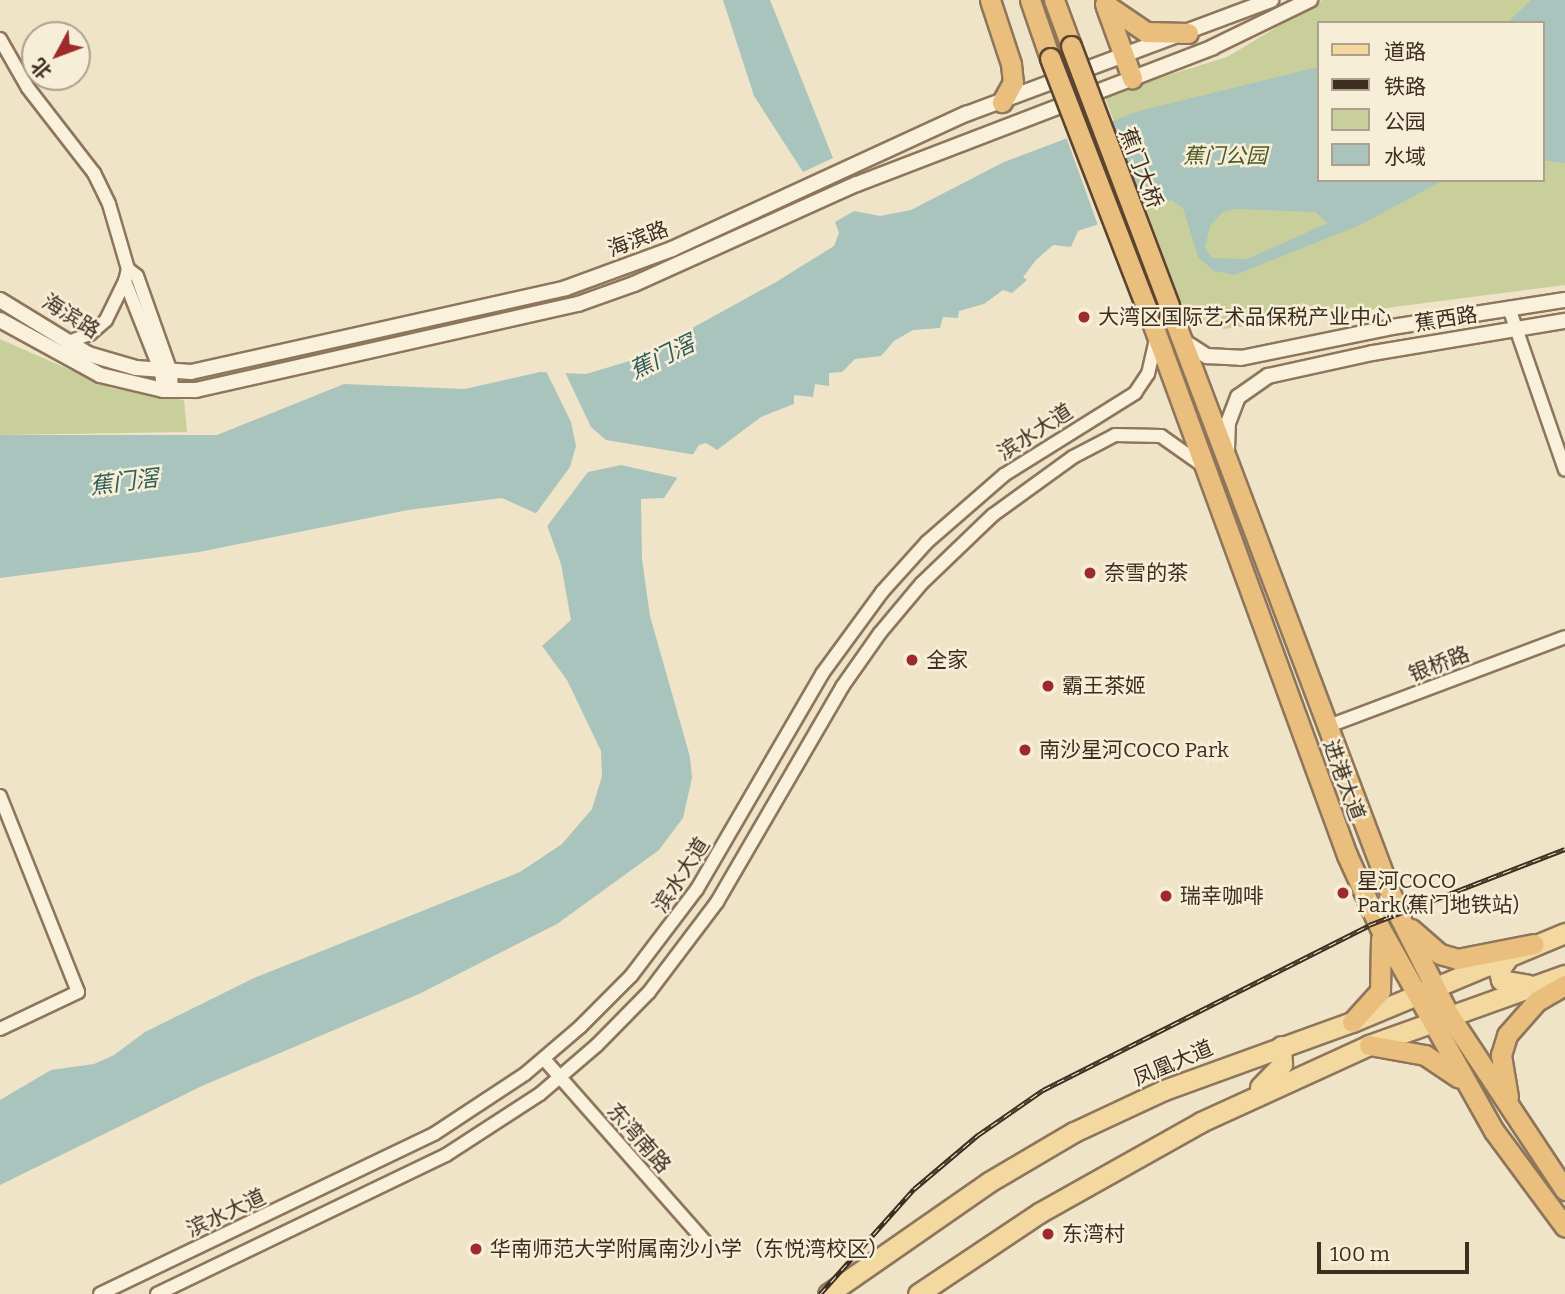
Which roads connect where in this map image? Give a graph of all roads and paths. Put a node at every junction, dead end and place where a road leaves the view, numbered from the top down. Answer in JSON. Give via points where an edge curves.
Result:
{"nodes":[{"id":1,"x":990,"y":0,"type":"edge"},
{"id":2,"x":1018,"y":0,"type":"edge"},
{"id":3,"x":1030,"y":0,"type":"edge"},
{"id":4,"x":1054,"y":0,"type":"edge"},
{"id":5,"x":1061,"y":0,"type":"edge"},
{"id":6,"x":1271,"y":0,"type":"edge"},
{"id":7,"x":1310,"y":0,"type":"edge"},
{"id":8,"x":1104,"y":2,"type":"edge"},
{"id":9,"x":1062,"y":23,"type":"junction"},
{"id":10,"x":1043,"y":33,"type":"junction"},
{"id":11,"x":1188,"y":33,"type":"junction"},
{"id":12,"x":0,"y":39,"type":"edge"},
{"id":13,"x":1124,"y":58,"type":"junction"},
{"id":14,"x":1132,"y":78,"type":"junction"},
{"id":15,"x":1002,"y":102,"type":"junction"},
{"id":16,"x":127,"y":275,"type":"junction"},
{"id":17,"x":0,"y":300,"type":"edge"},
{"id":18,"x":1565,"y":300,"type":"edge"},
{"id":19,"x":1169,"y":306,"type":"joint"},
{"id":20,"x":1509,"y":309,"type":"junction"},
{"id":21,"x":0,"y":320,"type":"edge"},
{"id":22,"x":1565,"y":321,"type":"edge"},
{"id":23,"x":1516,"y":329,"type":"junction"},
{"id":24,"x":1156,"y":334,"type":"junction"},
{"id":25,"x":1182,"y":340,"type":"junction"},
{"id":26,"x":66,"y":343,"type":"junction"},
{"id":27,"x":1263,"y":354,"type":"junction"},
{"id":28,"x":166,"y":372,"type":"junction"},
{"id":29,"x":1268,"y":376,"type":"junction"},
{"id":30,"x":168,"y":390,"type":"junction"},
{"id":31,"x":1226,"y":458,"type":"junction"},
{"id":32,"x":1565,"y":470,"type":"edge"},
{"id":33,"x":1208,"y":475,"type":"junction"},
{"id":34,"x":1565,"y":637,"type":"edge"},
{"id":35,"x":1326,"y":727,"type":"junction"},
{"id":36,"x":0,"y":796,"type":"edge"},
{"id":37,"x":1400,"y":918,"type":"junction"},
{"id":38,"x":1380,"y":928,"type":"junction"},
{"id":39,"x":1565,"y":933,"type":"edge"},
{"id":40,"x":1534,"y":944,"type":"junction"},
{"id":41,"x":1511,"y":953,"type":"junction"},
{"id":42,"x":1565,"y":975,"type":"edge"},
{"id":43,"x":1532,"y":985,"type":"junction"},
{"id":44,"x":1565,"y":985,"type":"edge"},
{"id":45,"x":1435,"y":989,"type":"junction"},
{"id":46,"x":1416,"y":997,"type":"junction"},
{"id":47,"x":1449,"y":1015,"type":"junction"},
{"id":48,"x":1430,"y":1022,"type":"junction"},
{"id":49,"x":1352,"y":1023,"type":"junction"},
{"id":50,"x":0,"y":1029,"type":"edge"},
{"id":51,"x":1369,"y":1045,"type":"junction"},
{"id":52,"x":1281,"y":1046,"type":"junction"},
{"id":53,"x":544,"y":1059,"type":"junction"},
{"id":54,"x":560,"y":1077,"type":"junction"},
{"id":55,"x":1465,"y":1083,"type":"junction"},
{"id":56,"x":1496,"y":1090,"type":"junction"},
{"id":57,"x":1246,"y":1100,"type":"junction"},
{"id":58,"x":1477,"y":1102,"type":"junction"},
{"id":59,"x":1514,"y":1119,"type":"junction"},
{"id":60,"x":1565,"y":1190,"type":"edge"},
{"id":61,"x":1565,"y":1227,"type":"edge"},
{"id":62,"x":706,"y":1243,"type":"dead end"},
{"id":63,"x":100,"y":1294,"type":"edge"},
{"id":64,"x":157,"y":1294,"type":"edge"},
{"id":65,"x":828,"y":1294,"type":"edge"},
{"id":66,"x":918,"y":1294,"type":"edge"}],
"edges":[{"from":1,"to":15,"type":"highway","via":[[1011,64],[1013,82]]},
{"from":2,"to":10,"type":"highway"},
{"from":3,"to":10,"type":"highway"},
{"from":4,"to":9,"type":"highway"},
{"from":5,"to":9,"type":"highway"},
{"from":6,"to":11,"type":"street","name":"海滨路"},
{"from":7,"to":14,"type":"street","name":"海滨路","via":[[1213,47]]},
{"from":8,"to":11,"type":"highway","via":[[1146,32]]},
{"from":8,"to":13,"type":"highway"},
{"from":9,"to":19,"type":"highway","name":"蕉门大桥","bridge":true},
{"from":10,"to":24,"type":"highway","name":"进港大道","bridge":true},
{"from":11,"to":13,"type":"street","name":"海滨路"},
{"from":12,"to":16,"type":"street","via":[[28,89],[93,173],[117,225]]},
{"from":13,"to":14,"type":"highway"},
{"from":13,"to":15,"type":"street","name":"海滨路"},
{"from":14,"to":30,"type":"street","name":"海滨路","via":[[835,194],[579,304],[220,387]]},
{"from":15,"to":28,"type":"street","name":"海滨路","via":[[672,249],[566,288],[211,370]]},
{"from":16,"to":26,"type":"street","via":[[106,320],[90,334]]},
{"from":16,"to":28,"type":"street","via":[[138,276]]},
{"from":17,"to":26,"type":"street","name":"海滨路","via":[[46,325]]},
{"from":18,"to":20,"type":"street","name":"蕉西路"},
{"from":19,"to":25,"type":"highway","name":"进港大道"},
{"from":20,"to":23,"type":"street"},
{"from":20,"to":27,"type":"street","name":"蕉西路"},
{"from":21,"to":30,"type":"street","name":"海滨路","via":[[100,375]]},
{"from":22,"to":23,"type":"street","name":"蕉西路"},
{"from":23,"to":29,"type":"street","name":"蕉西路"},
{"from":23,"to":32,"type":"street"},
{"from":24,"to":33,"type":"highway","name":"进港大道"},
{"from":24,"to":53,"type":"street","name":"滨水大道","via":[[1152,363],[1135,393],[1004,475],[944,526],[881,592],[822,674],[676,919],[606,1002]]},
{"from":25,"to":27,"type":"street","name":"蕉西路","via":[[1207,356]]},
{"from":25,"to":31,"type":"highway","name":"进港大道"},
{"from":26,"to":28,"type":"street","name":"海滨路","via":[[112,362]]},
{"from":27,"to":29,"type":"street","via":[[1259,369]]},
{"from":28,"to":30,"type":"street"},
{"from":29,"to":31,"type":"street","name":"蕉西路","via":[[1238,397],[1228,423]]},
{"from":31,"to":35,"type":"highway","name":"进港大道"},
{"from":33,"to":38,"type":"highway","name":"进港大道","via":[[1347,855]]},
{"from":33,"to":54,"type":"street","name":"滨水大道","via":[[1188,451],[1161,436],[1115,435],[1045,475],[968,537],[915,591],[860,660],[696,933],[624,1019]]},
{"from":34,"to":35,"type":"street","name":"银桥路"},
{"from":35,"to":37,"type":"highway","name":"进港大道"},
{"from":36,"to":50,"type":"street","via":[[78,992]]},
{"from":37,"to":40,"type":"highway","via":[[1440,954],[1457,959]]},
{"from":37,"to":45,"type":"highway","name":"进港大道"},
{"from":38,"to":46,"type":"highway","name":"进港大道"},
{"from":38,"to":49,"type":"highway","via":[[1380,991]]},
{"from":39,"to":40,"type":"main road","name":"凤凰大道"},
{"from":40,"to":41,"type":"main road","name":"凤凰大道"},
{"from":41,"to":43,"type":"main road","via":[[1499,971],[1501,980]]},
{"from":41,"to":45,"type":"main road","name":"凤凰大道"},
{"from":42,"to":43,"type":"main road"},
{"from":43,"to":47,"type":"main road"},
{"from":44,"to":59,"type":"highway","via":[[1537,1001],[1507,1035],[1501,1055],[1502,1077]]},
{"from":45,"to":46,"type":"main road","name":"凤凰大道"},
{"from":45,"to":47,"type":"highway","name":"进港大道"},
{"from":46,"to":48,"type":"highway","name":"进港大道"},
{"from":46,"to":49,"type":"main road","name":"凤凰大道"},
{"from":47,"to":48,"type":"main road"},
{"from":47,"to":56,"type":"highway","name":"进港大道"},
{"from":48,"to":51,"type":"main road"},
{"from":48,"to":55,"type":"highway","name":"进港大道"},
{"from":49,"to":52,"type":"main road","name":"凤凰大道"},
{"from":51,"to":55,"type":"highway","via":[[1425,1055]]},
{"from":51,"to":57,"type":"main road"},
{"from":52,"to":57,"type":"main road","via":[[1282,1064]]},
{"from":52,"to":65,"type":"main road","name":"凤凰大道","via":[[1164,1090],[1074,1132],[989,1182]]},
{"from":53,"to":54,"type":"street","name":"东湾南路"},
{"from":53,"to":63,"type":"street","name":"滨水大道","via":[[434,1134]]},
{"from":54,"to":62,"type":"street","name":"东湾南路"},
{"from":54,"to":64,"type":"street","name":"滨水大道","via":[[446,1155]]},
{"from":55,"to":58,"type":"highway","name":"进港大道"},
{"from":56,"to":58,"type":"highway","via":[[1481,1091]]},
{"from":56,"to":59,"type":"highway","name":"进港大道"},
{"from":57,"to":66,"type":"main road","via":[[1051,1206]]},
{"from":58,"to":61,"type":"highway","name":"进港大道"},
{"from":59,"to":60,"type":"highway","name":"进港大道"}]}
